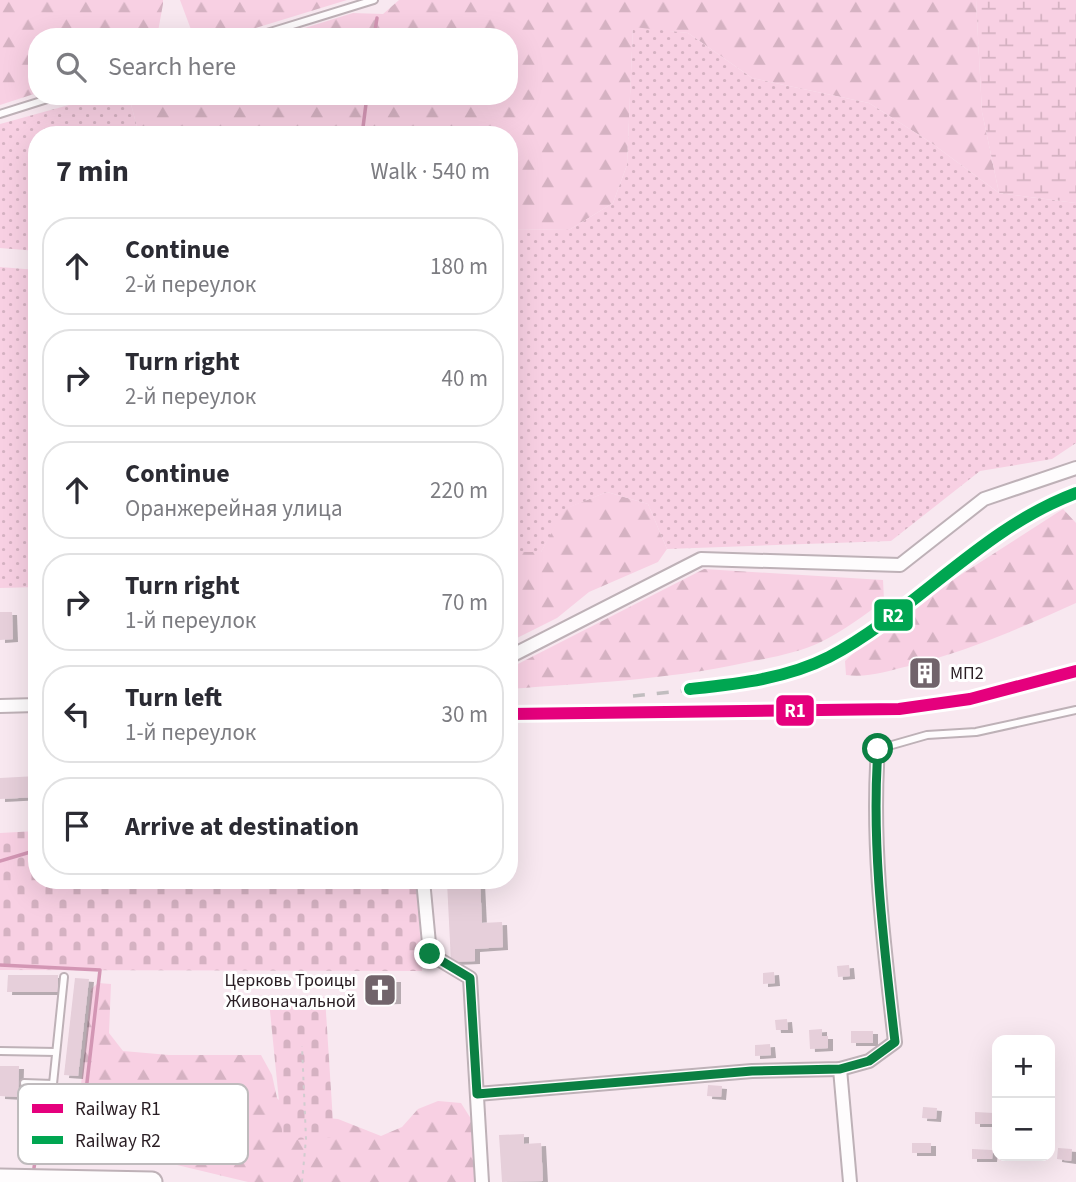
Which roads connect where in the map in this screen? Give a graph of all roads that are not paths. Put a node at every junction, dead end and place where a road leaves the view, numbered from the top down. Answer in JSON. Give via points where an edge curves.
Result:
{"nodes":[{"id":1,"x":374,"y":0,"type":"edge"},
{"id":2,"x":283,"y":28,"type":"edge"},
{"id":3,"x":28,"y":105,"type":"edge"},
{"id":4,"x":0,"y":114,"type":"edge"},
{"id":5,"x":1076,"y":468,"type":"edge"},
{"id":6,"x":518,"y":652,"type":"edge"},
{"id":7,"x":28,"y":705,"type":"edge"},
{"id":8,"x":0,"y":706,"type":"edge"},
{"id":9,"x":1076,"y":710,"type":"edge"},
{"id":10,"x":878,"y":749,"type":"joint"},
{"id":11,"x":424,"y":889,"type":"edge"},
{"id":12,"x":64,"y":977,"type":"dead end"},
{"id":13,"x":0,"y":1051,"type":"edge"},
{"id":14,"x":57,"y":1052,"type":"junction"},
{"id":15,"x":840,"y":1069,"type":"junction"},
{"id":16,"x":24,"y":1083,"type":"dead end"},
{"id":17,"x":477,"y":1094,"type":"junction"},
{"id":18,"x":0,"y":1179,"type":"edge"},
{"id":19,"x":143,"y":1181,"type":"edge"},
{"id":20,"x":482,"y":1182,"type":"edge"},
{"id":21,"x":850,"y":1182,"type":"edge"}],
"edges":[{"from":1,"to":2,"type":"lane"},
{"from":3,"to":4,"type":"lane"},
{"from":5,"to":6,"type":"street","via":[[984,499],[900,565],[701,559]]},
{"from":7,"to":8,"type":"street"},
{"from":9,"to":10,"type":"lane","via":[[976,732],[927,735]]},
{"from":10,"to":15,"type":"street","via":[[875,792],[882,930],[895,1042],[869,1061]]},
{"from":11,"to":17,"type":"street","via":[[430,954],[470,978]]},
{"from":12,"to":14,"type":"lane"},
{"from":13,"to":14,"type":"lane"},
{"from":14,"to":16,"type":"lane","via":[[53,1084]]},
{"from":15,"to":17,"type":"street","via":[[752,1071]]},
{"from":15,"to":21,"type":"street"},
{"from":17,"to":20,"type":"street"},
{"from":18,"to":19,"type":"main road"}]}
